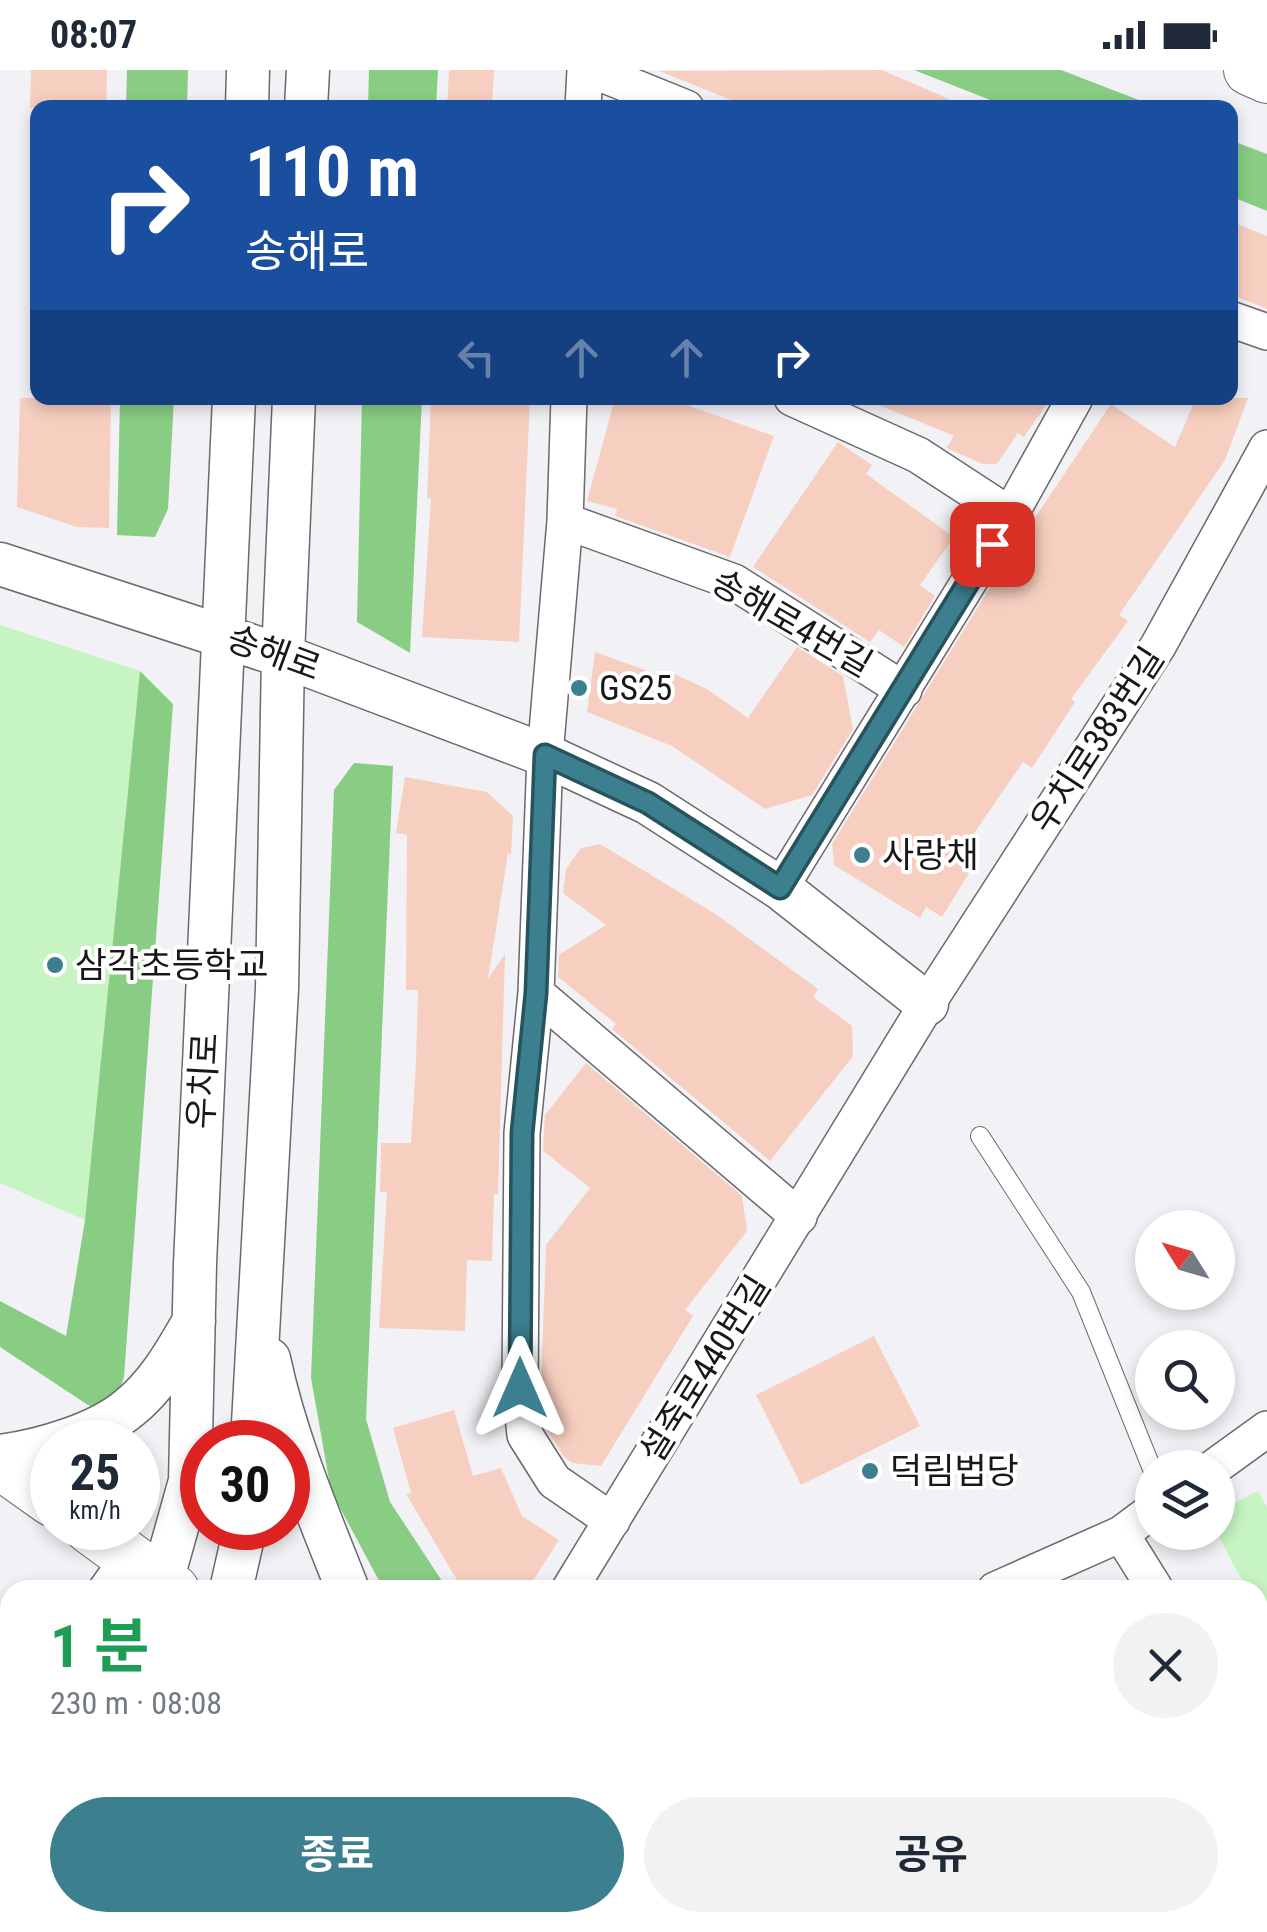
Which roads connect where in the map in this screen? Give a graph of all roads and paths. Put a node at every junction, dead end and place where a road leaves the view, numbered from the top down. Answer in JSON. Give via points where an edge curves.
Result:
{"nodes":[{"id":1,"x":248,"y":70,"type":"edge"},
{"id":2,"x":308,"y":70,"type":"edge"},
{"id":3,"x":588,"y":70,"type":"edge"},
{"id":4,"x":1249,"y":70,"type":"edge"},
{"id":5,"x":1267,"y":78,"type":"edge"},
{"id":6,"x":246,"y":100,"type":"edge"},
{"id":7,"x":306,"y":100,"type":"edge"},
{"id":8,"x":583,"y":100,"type":"edge"},
{"id":9,"x":665,"y":100,"type":"edge"},
{"id":10,"x":1238,"y":322,"type":"edge"},
{"id":11,"x":1267,"y":332,"type":"edge"},
{"id":12,"x":234,"y":405,"type":"edge"},
{"id":13,"x":294,"y":405,"type":"edge"},
{"id":14,"x":569,"y":405,"type":"edge"},
{"id":15,"x":808,"y":405,"type":"edge"},
{"id":16,"x":1071,"y":405,"type":"edge"},
{"id":17,"x":1264,"y":466,"type":"edge"},
{"id":18,"x":1010,"y":515,"type":"junction"},
{"id":19,"x":565,"y":521,"type":"junction"},
{"id":20,"x":0,"y":564,"type":"edge"},
{"id":21,"x":223,"y":634,"type":"junction"},
{"id":22,"x":283,"y":656,"type":"junction"},
{"id":23,"x":904,"y":690,"type":"junction"},
{"id":24,"x":545,"y":755,"type":"junction"},
{"id":25,"x":780,"y":888,"type":"junction"},
{"id":26,"x":536,"y":993,"type":"junction"},
{"id":27,"x":928,"y":1004,"type":"junction"},
{"id":28,"x":980,"y":1136,"type":"dead end"},
{"id":29,"x":799,"y":1218,"type":"junction"},
{"id":30,"x":259,"y":1310,"type":"junction"},
{"id":31,"x":194,"y":1321,"type":"junction"},
{"id":32,"x":253,"y":1420,"type":"edge"},
{"id":33,"x":1267,"y":1428,"type":"edge"},
{"id":34,"x":1144,"y":1450,"type":"edge"},
{"id":35,"x":1235,"y":1452,"type":"edge"},
{"id":36,"x":0,"y":1456,"type":"edge"},
{"id":37,"x":0,"y":1464,"type":"edge"},
{"id":38,"x":30,"y":1486,"type":"edge"},
{"id":39,"x":612,"y":1521,"type":"junction"},
{"id":40,"x":1135,"y":1524,"type":"edge"},
{"id":41,"x":1121,"y":1534,"type":"junction"},
{"id":42,"x":112,"y":1550,"type":"edge"},
{"id":43,"x":239,"y":1550,"type":"edge"},
{"id":44,"x":143,"y":1579,"type":"edge"},
{"id":45,"x":233,"y":1580,"type":"edge"},
{"id":46,"x":344,"y":1580,"type":"edge"},
{"id":47,"x":575,"y":1580,"type":"edge"},
{"id":48,"x":1018,"y":1580,"type":"edge"},
{"id":49,"x":1150,"y":1580,"type":"edge"}],
"edges":[{"from":1,"to":6,"type":"street"},
{"from":2,"to":7,"type":"street"},
{"from":3,"to":8,"type":"street"},
{"from":3,"to":9,"type":"street"},
{"from":4,"to":5,"type":"main road"},
{"from":10,"to":11,"type":"street"},
{"from":12,"to":21,"type":"street","name":"우치로"},
{"from":13,"to":22,"type":"street","name":"우치로"},
{"from":14,"to":19,"type":"street"},
{"from":15,"to":18,"type":"street","via":[[918,454]]},
{"from":16,"to":18,"type":"street","name":"송해로4번길"},
{"from":17,"to":27,"type":"street","name":"우치로383번길","via":[[1158,646]]},
{"from":18,"to":23,"type":"street","name":"송해로4번길"},
{"from":19,"to":23,"type":"street","name":"송해로4번길","via":[[734,582]]},
{"from":19,"to":24,"type":"street"},
{"from":20,"to":21,"type":"street","name":"송해로"},
{"from":21,"to":22,"type":"street","name":"송해로"},
{"from":21,"to":31,"type":"street","name":"우치로"},
{"from":22,"to":24,"type":"street","name":"송해로"},
{"from":22,"to":30,"type":"street","name":"우치로","via":[[278,989]]},
{"from":23,"to":25,"type":"street","name":"송해로4번길"},
{"from":24,"to":25,"type":"street","name":"송해로","via":[[648,803]]},
{"from":24,"to":26,"type":"street"},
{"from":25,"to":27,"type":"street","name":"송해로"},
{"from":26,"to":29,"type":"street"},
{"from":26,"to":39,"type":"street","via":[[522,1133],[525,1436],[554,1482]]},
{"from":27,"to":29,"type":"street","name":"설죽로440번길"},
{"from":28,"to":34,"type":"lane","via":[[1081,1292]]},
{"from":29,"to":39,"type":"street","name":"설죽로440번길"},
{"from":30,"to":32,"type":"street","name":"우치로"},
{"from":30,"to":46,"type":"street","via":[[278,1403]]},
{"from":31,"to":36,"type":"street","via":[[166,1368],[128,1409],[26,1452]]},
{"from":31,"to":44,"type":"street","name":"우치로","via":[[190,1481]]},
{"from":33,"to":35,"type":"street"},
{"from":37,"to":38,"type":"main road"},
{"from":39,"to":47,"type":"street","name":"설죽로440번길"},
{"from":40,"to":41,"type":"street"},
{"from":41,"to":48,"type":"street"},
{"from":41,"to":49,"type":"street"},
{"from":42,"to":44,"type":"main road"},
{"from":43,"to":45,"type":"street"}]}
